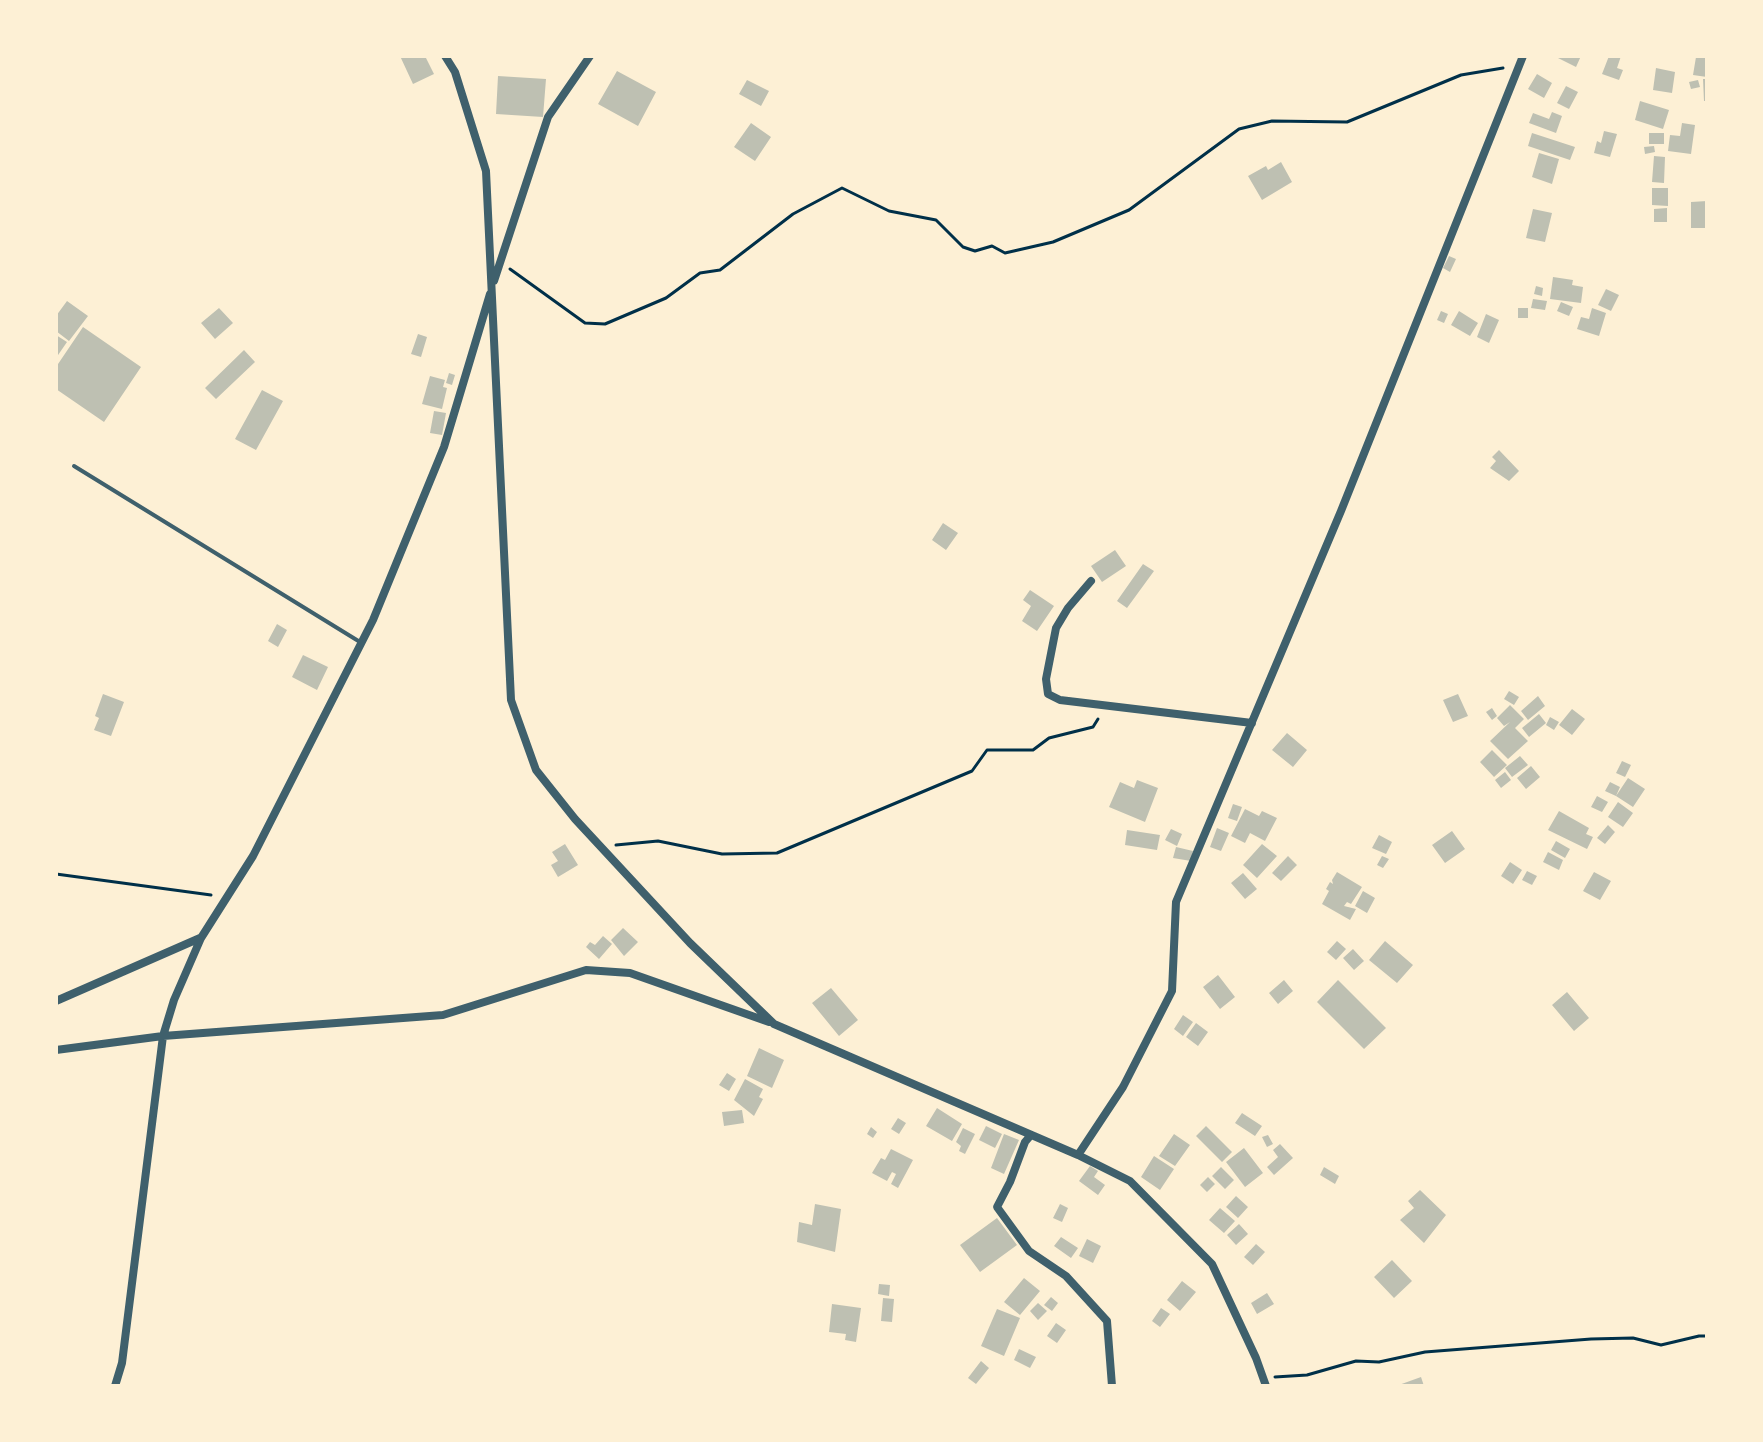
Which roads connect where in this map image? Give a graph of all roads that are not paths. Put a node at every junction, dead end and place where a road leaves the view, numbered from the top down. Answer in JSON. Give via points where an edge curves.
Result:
{"nodes":[{"id":1,"x":445,"y":56,"type":"edge"},
{"id":2,"x":590,"y":56,"type":"edge"},
{"id":3,"x":1521,"y":61,"type":"edge"},
{"id":4,"x":493,"y":287,"type":"junction"},
{"id":5,"x":74,"y":466,"type":"dead end"},
{"id":6,"x":1091,"y":581,"type":"dead end"},
{"id":7,"x":362,"y":643,"type":"junction"},
{"id":8,"x":1252,"y":723,"type":"junction"},
{"id":9,"x":201,"y":938,"type":"junction"},
{"id":10,"x":56,"y":1001,"type":"edge"},
{"id":11,"x":774,"y":1024,"type":"junction"},
{"id":12,"x":163,"y":1036,"type":"junction"},
{"id":13,"x":56,"y":1050,"type":"edge"},
{"id":14,"x":1031,"y":1135,"type":"junction"},
{"id":15,"x":1078,"y":1155,"type":"junction"},
{"id":16,"x":1265,"y":1382,"type":"edge"},
{"id":17,"x":115,"y":1386,"type":"edge"},
{"id":18,"x":1112,"y":1386,"type":"edge"}],
"edges":[{"from":1,"to":4,"type":"street","via":[[455,72],[486,171]]},
{"from":2,"to":4,"type":"street","via":[[548,117]]},
{"from":3,"to":8,"type":"street"},
{"from":4,"to":7,"type":"street","via":[[444,447]]},
{"from":4,"to":11,"type":"street","via":[[511,700],[536,770],[690,943]]},
{"from":5,"to":7,"type":"lane"},
{"from":6,"to":8,"type":"street","via":[[1056,628],[1048,694],[1060,700]]},
{"from":7,"to":9,"type":"street","via":[[253,856]]},
{"from":8,"to":15,"type":"street","via":[[1176,902],[1172,991],[1123,1087]]},
{"from":9,"to":10,"type":"street"},
{"from":9,"to":12,"type":"street"},
{"from":11,"to":12,"type":"street","via":[[630,973],[586,970],[443,1015]]},
{"from":11,"to":14,"type":"street"},
{"from":12,"to":13,"type":"street"},
{"from":12,"to":17,"type":"street"},
{"from":14,"to":15,"type":"street"},
{"from":14,"to":18,"type":"street","via":[[997,1207],[1029,1251],[1066,1276],[1107,1321]]},
{"from":15,"to":16,"type":"street","via":[[1130,1181],[1212,1264]]}]}
